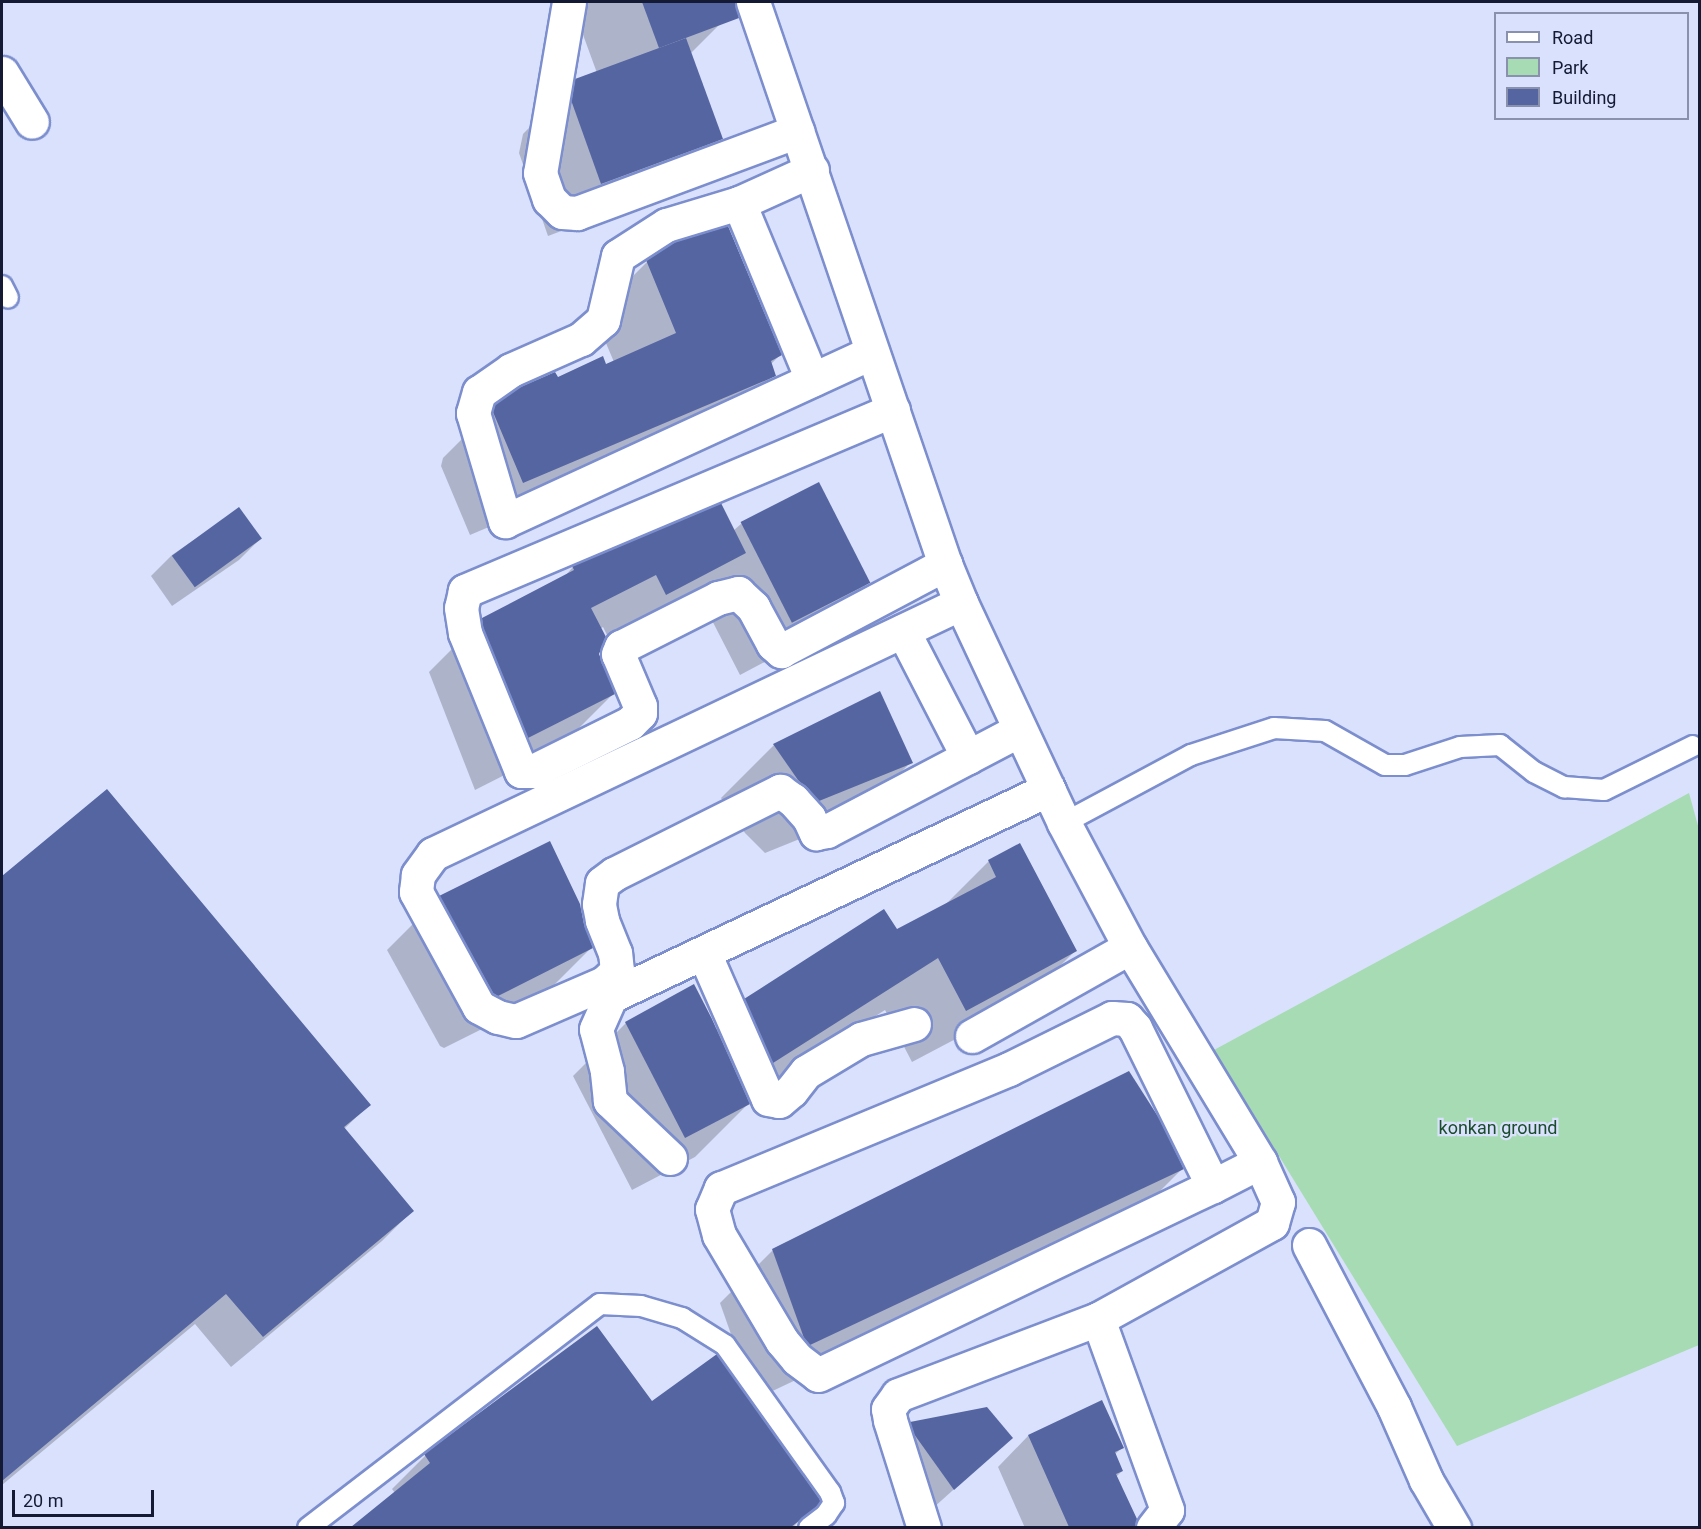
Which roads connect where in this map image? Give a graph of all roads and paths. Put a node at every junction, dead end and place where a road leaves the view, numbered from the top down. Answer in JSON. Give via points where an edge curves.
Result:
{"nodes":[{"id":1,"x":569,"y":2,"type":"edge"},
{"id":2,"x":753,"y":2,"type":"edge"},
{"id":3,"x":2,"y":73,"type":"edge"},
{"id":4,"x":32,"y":122,"type":"dead end"},
{"id":5,"x":796,"y":131,"type":"junction"},
{"id":6,"x":812,"y":170,"type":"junction"},
{"id":7,"x":739,"y":202,"type":"junction"},
{"id":8,"x":872,"y":352,"type":"junction"},
{"id":9,"x":812,"y":379,"type":"junction"},
{"id":10,"x":892,"y":410,"type":"junction"},
{"id":11,"x":945,"y":564,"type":"junction"},
{"id":12,"x":962,"y":603,"type":"junction"},
{"id":13,"x":903,"y":631,"type":"junction"},
{"id":14,"x":1019,"y":730,"type":"junction"},
{"id":15,"x":1693,"y":746,"type":"dead end"},
{"id":16,"x":968,"y":757,"type":"junction"},
{"id":17,"x":1049,"y":789,"type":"junction"},
{"id":18,"x":1064,"y":823,"type":"junction"},
{"id":19,"x":1131,"y":946,"type":"junction"},
{"id":20,"x":704,"y":953,"type":"junction"},
{"id":21,"x":914,"y":1024,"type":"dead end"},
{"id":22,"x":972,"y":1036,"type":"dead end"},
{"id":23,"x":670,"y":1158,"type":"dead end"},
{"id":24,"x":1260,"y":1162,"type":"junction"},
{"id":25,"x":1213,"y":1185,"type":"junction"},
{"id":26,"x":1309,"y":1245,"type":"dead end"},
{"id":27,"x":1098,"y":1319,"type":"junction"},
{"id":28,"x":308,"y":1527,"type":"edge"},
{"id":29,"x":809,"y":1527,"type":"edge"},
{"id":30,"x":924,"y":1527,"type":"edge"},
{"id":31,"x":1153,"y":1527,"type":"edge"},
{"id":32,"x":1455,"y":1527,"type":"edge"}],
"edges":[{"from":1,"to":5,"type":"street","via":[[540,173],[549,199],[562,212],[577,213]]},
{"from":2,"to":5,"type":"street"},
{"from":3,"to":4,"type":"street"},
{"from":5,"to":6,"type":"street"},
{"from":6,"to":7,"type":"street"},
{"from":6,"to":8,"type":"street"},
{"from":7,"to":9,"type":"street"},
{"from":7,"to":9,"type":"street","via":[[666,225],[618,256],[603,320],[581,339],[511,370],[479,392],[473,413],[505,521]]},
{"from":8,"to":9,"type":"street"},
{"from":8,"to":10,"type":"street"},
{"from":10,"to":11,"type":"street"},
{"from":10,"to":11,"type":"street","via":[[465,591],[465,633],[522,771],[533,771],[630,723],[639,713],[640,706],[618,654],[621,646],[718,598],[738,593],[753,607],[781,651]]},
{"from":11,"to":12,"type":"street"},
{"from":12,"to":13,"type":"street"},
{"from":12,"to":14,"type":"street"},
{"from":13,"to":16,"type":"street"},
{"from":13,"to":16,"type":"street","via":[[433,854],[418,875],[416,892],[479,1007],[516,1021],[604,983],[617,971],[599,904],[602,883],[614,874],[780,791],[809,818],[816,833],[827,831]]},
{"from":14,"to":16,"type":"street"},
{"from":14,"to":17,"type":"street"},
{"from":15,"to":18,"type":"lane","via":[[1604,790],[1564,787],[1534,772],[1500,745],[1460,747],[1405,765],[1385,765],[1325,731],[1274,728],[1191,755]]},
{"from":17,"to":18,"type":"street"},
{"from":17,"to":20,"type":"street"},
{"from":18,"to":19,"type":"street"},
{"from":19,"to":22,"type":"street"},
{"from":19,"to":24,"type":"street"},
{"from":20,"to":21,"type":"street","via":[[768,1099],[779,1101],[806,1072],[861,1039]]},
{"from":20,"to":23,"type":"street","via":[[611,996],[596,1029],[610,1101]]},
{"from":24,"to":25,"type":"street"},
{"from":24,"to":27,"type":"street","via":[[1278,1202],[1272,1223]]},
{"from":25,"to":25,"type":"street","via":[[818,1375],[782,1341],[719,1235],[712,1209],[721,1188],[1008,1069],[1112,1018],[1127,1019],[1135,1028]]},
{"from":26,"to":32,"type":"street","via":[[1394,1407],[1426,1480]]},
{"from":27,"to":30,"type":"street","via":[[898,1395],[888,1408],[890,1420]]},
{"from":27,"to":31,"type":"street","via":[[1167,1510]]},
{"from":28,"to":29,"type":"lane","via":[[600,1304],[641,1306],[682,1318],[725,1345],[830,1492],[834,1503],[826,1515]]}]}
